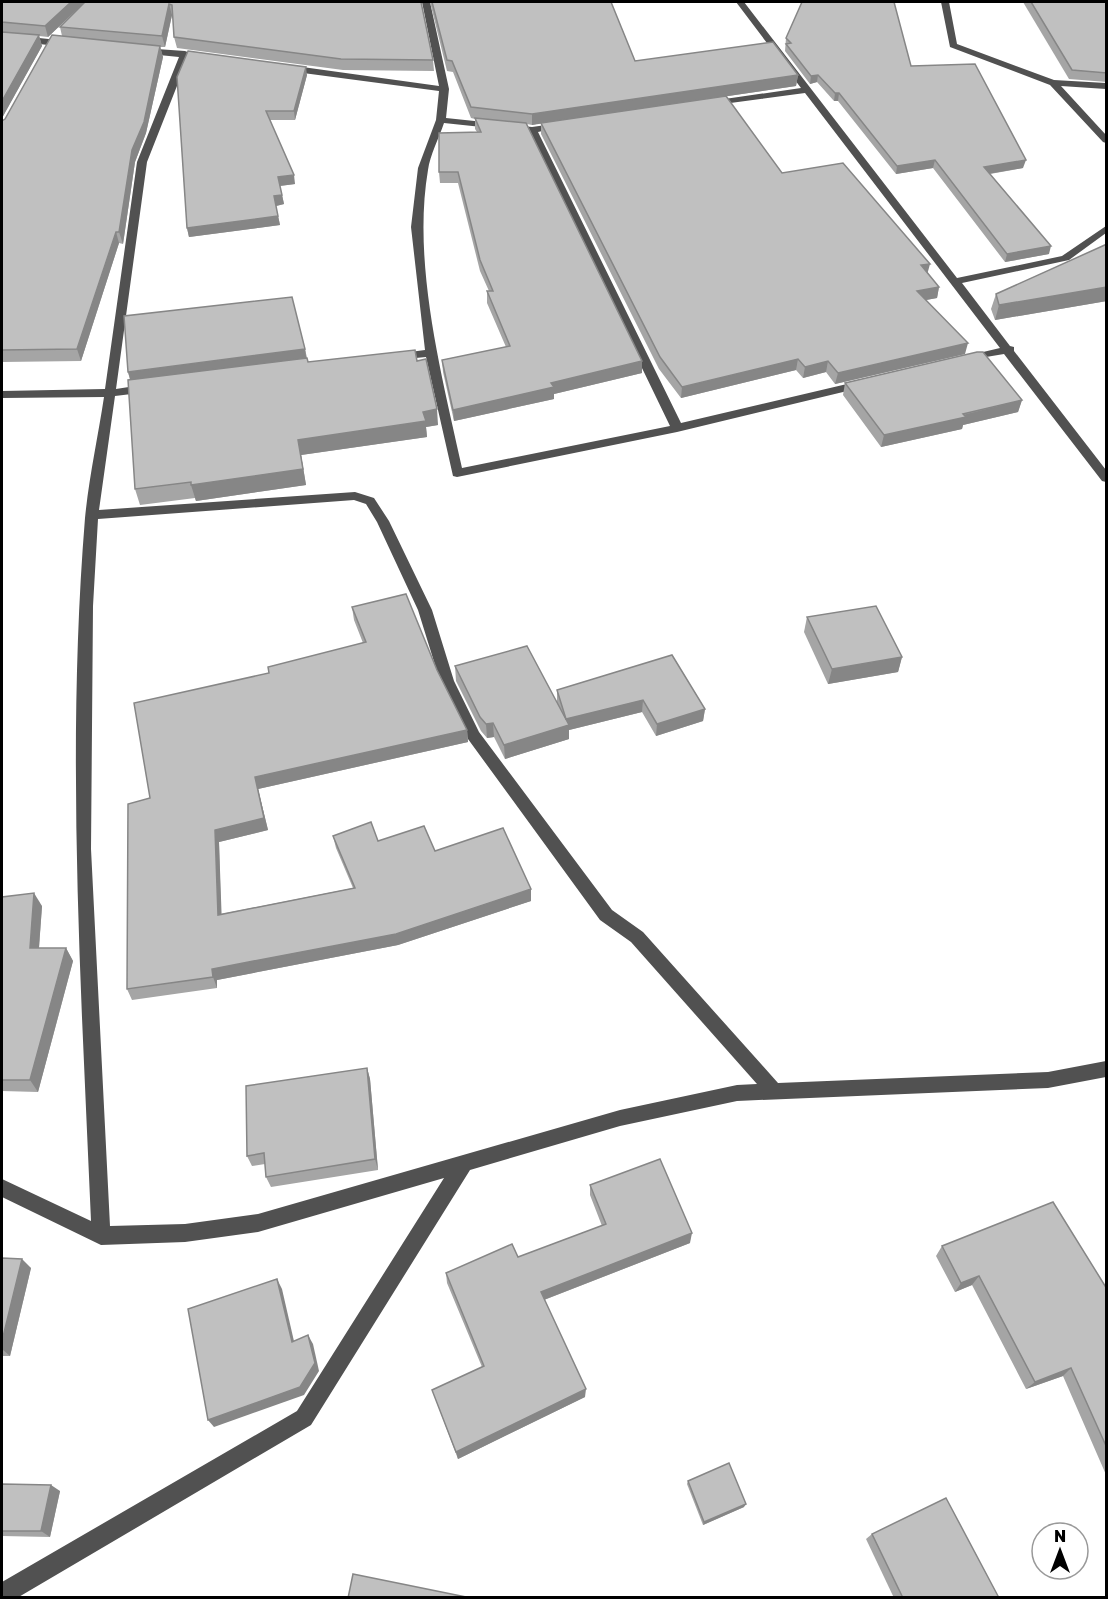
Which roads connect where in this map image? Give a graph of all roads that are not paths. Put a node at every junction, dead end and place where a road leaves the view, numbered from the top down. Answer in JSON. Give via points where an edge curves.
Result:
{"nodes":[{"id":1,"x":426,"y":2,"type":"edge"},
{"id":2,"x":740,"y":2,"type":"edge"},
{"id":3,"x":945,"y":2,"type":"edge"},
{"id":4,"x":59,"y":34,"type":"edge"},
{"id":5,"x":2,"y":37,"type":"edge"},
{"id":6,"x":51,"y":42,"type":"junction"},
{"id":7,"x":73,"y":45,"type":"edge"},
{"id":8,"x":129,"y":50,"type":"edge"},
{"id":9,"x":45,"y":52,"type":"edge"},
{"id":10,"x":185,"y":54,"type":"junction"},
{"id":11,"x":208,"y":58,"type":"edge"},
{"id":12,"x":279,"y":67,"type":"edge"},
{"id":13,"x":1053,"y":82,"type":"junction"},
{"id":14,"x":1107,"y":86,"type":"edge"},
{"id":15,"x":444,"y":89,"type":"junction"},
{"id":16,"x":806,"y":90,"type":"junction"},
{"id":17,"x":703,"y":105,"type":"edge"},
{"id":18,"x":441,"y":120,"type":"junction"},
{"id":19,"x":566,"y":125,"type":"edge"},
{"id":20,"x":532,"y":130,"type":"junction"},
{"id":21,"x":1107,"y":141,"type":"edge"},
{"id":22,"x":1107,"y":229,"type":"edge"},
{"id":23,"x":956,"y":281,"type":"junction"},
{"id":24,"x":1010,"y":349,"type":"junction"},
{"id":25,"x":431,"y":352,"type":"junction"},
{"id":26,"x":383,"y":358,"type":"edge"},
{"id":27,"x":952,"y":362,"type":"edge"},
{"id":28,"x":872,"y":382,"type":"edge"},
{"id":29,"x":158,"y":387,"type":"edge"},
{"id":30,"x":110,"y":393,"type":"junction"},
{"id":31,"x":2,"y":394,"type":"edge"},
{"id":32,"x":676,"y":428,"type":"junction"},
{"id":33,"x":1107,"y":478,"type":"edge"},
{"id":34,"x":92,"y":515,"type":"junction"},
{"id":35,"x":1107,"y":1069,"type":"edge"},
{"id":36,"x":776,"y":1092,"type":"junction"},
{"id":37,"x":464,"y":1163,"type":"junction"},
{"id":38,"x":2,"y":1188,"type":"edge"},
{"id":39,"x":101,"y":1236,"type":"junction"},
{"id":40,"x":2,"y":1594,"type":"edge"}],
"edges":[{"from":1,"to":15,"type":"street"},
{"from":2,"to":16,"type":"street"},
{"from":3,"to":13,"type":"street","via":[[953,45]]},
{"from":4,"to":6,"type":"street"},
{"from":5,"to":6,"type":"street"},
{"from":6,"to":7,"type":"street"},
{"from":6,"to":9,"type":"street"},
{"from":8,"to":10,"type":"street"},
{"from":10,"to":11,"type":"street"},
{"from":10,"to":30,"type":"street","via":[[142,162]]},
{"from":12,"to":15,"type":"street"},
{"from":13,"to":14,"type":"street"},
{"from":13,"to":21,"type":"street"},
{"from":15,"to":18,"type":"street"},
{"from":16,"to":17,"type":"street"},
{"from":16,"to":23,"type":"street"},
{"from":18,"to":20,"type":"street"},
{"from":18,"to":25,"type":"street","via":[[423,168],[416,227]]},
{"from":19,"to":20,"type":"street"},
{"from":20,"to":32,"type":"street"},
{"from":22,"to":23,"type":"street","via":[[1065,258]]},
{"from":23,"to":24,"type":"street"},
{"from":24,"to":27,"type":"street"},
{"from":24,"to":33,"type":"street"},
{"from":25,"to":26,"type":"street"},
{"from":25,"to":32,"type":"street","via":[[457,473]]},
{"from":28,"to":32,"type":"street"},
{"from":29,"to":30,"type":"street"},
{"from":30,"to":31,"type":"street"},
{"from":30,"to":34,"type":"street"},
{"from":34,"to":36,"type":"street","via":[[355,496],[369,501],[383,521],[425,610],[447,681],[473,735],[606,915],[637,937]]},
{"from":34,"to":39,"type":"street","via":[[86,606],[83,849]]},
{"from":35,"to":36,"type":"street","via":[[1048,1080]]},
{"from":36,"to":37,"type":"street","via":[[737,1093],[620,1118]]},
{"from":37,"to":39,"type":"street","via":[[258,1223],[185,1233]]},
{"from":37,"to":40,"type":"street","via":[[304,1418]]},
{"from":38,"to":39,"type":"street"}]}
